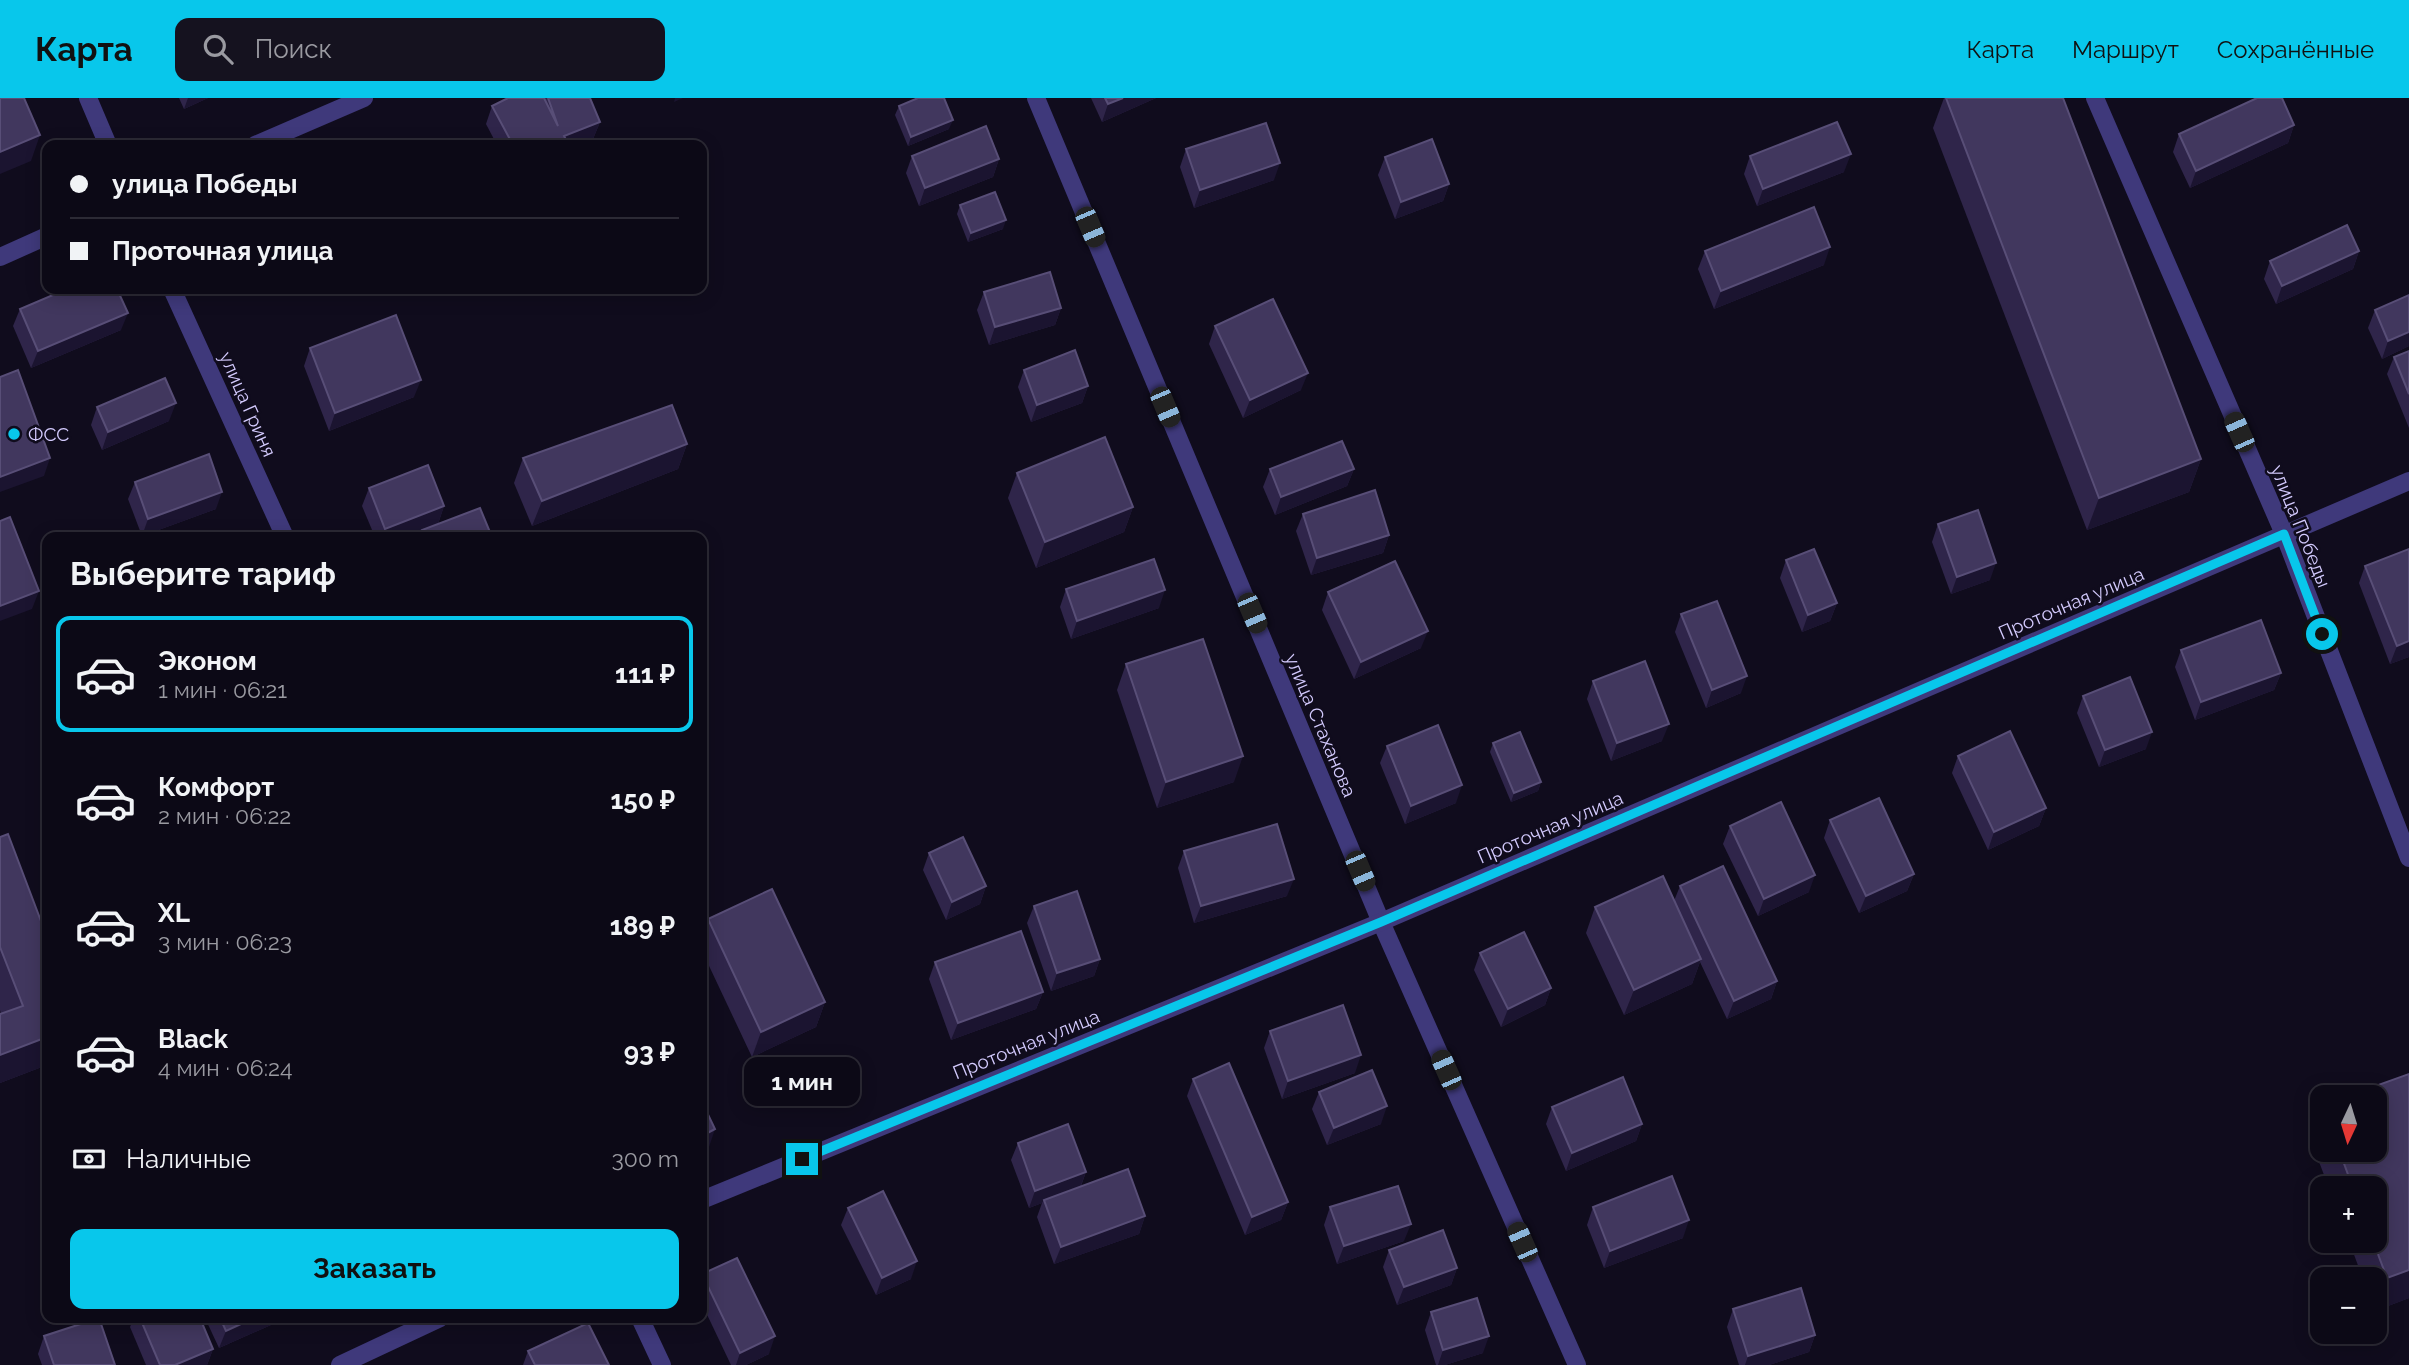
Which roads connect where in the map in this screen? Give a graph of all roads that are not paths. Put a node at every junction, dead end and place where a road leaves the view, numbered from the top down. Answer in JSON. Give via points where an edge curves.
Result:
{"nodes":[{"id":1,"x":88,"y":98,"type":"edge"},
{"id":2,"x":364,"y":98,"type":"edge"},
{"id":3,"x":1036,"y":98,"type":"edge"},
{"id":4,"x":2095,"y":98,"type":"edge"},
{"id":5,"x":106,"y":140,"type":"edge"},
{"id":6,"x":267,"y":140,"type":"edge"},
{"id":7,"x":42,"y":238,"type":"edge"},
{"id":8,"x":0,"y":257,"type":"edge"},
{"id":9,"x":174,"y":294,"type":"edge"},
{"id":10,"x":2409,"y":481,"type":"edge"},
{"id":11,"x":283,"y":532,"type":"edge"},
{"id":12,"x":2284,"y":534,"type":"junction"},
{"id":13,"x":2409,"y":858,"type":"edge"},
{"id":14,"x":1381,"y":922,"type":"junction"},
{"id":15,"x":707,"y":1198,"type":"edge"},
{"id":16,"x":429,"y":1323,"type":"edge"},
{"id":17,"x":642,"y":1323,"type":"edge"},
{"id":18,"x":340,"y":1365,"type":"edge"},
{"id":19,"x":662,"y":1365,"type":"edge"},
{"id":20,"x":1577,"y":1365,"type":"edge"}],
"edges":[{"from":1,"to":5,"type":"street"},
{"from":2,"to":6,"type":"street"},
{"from":3,"to":14,"type":"street","name":"улица Стаханова"},
{"from":4,"to":12,"type":"street","name":"улица Победы"},
{"from":7,"to":8,"type":"street"},
{"from":9,"to":11,"type":"street","name":"улица Гриня"},
{"from":10,"to":12,"type":"street","name":"Проточная улица"},
{"from":12,"to":13,"type":"street","name":"улица Победы"},
{"from":12,"to":14,"type":"street","name":"Проточная улица"},
{"from":14,"to":15,"type":"street","name":"Проточная улица"},
{"from":14,"to":20,"type":"street","name":"улица Стаханова"},
{"from":16,"to":18,"type":"street"},
{"from":17,"to":19,"type":"street"}]}
